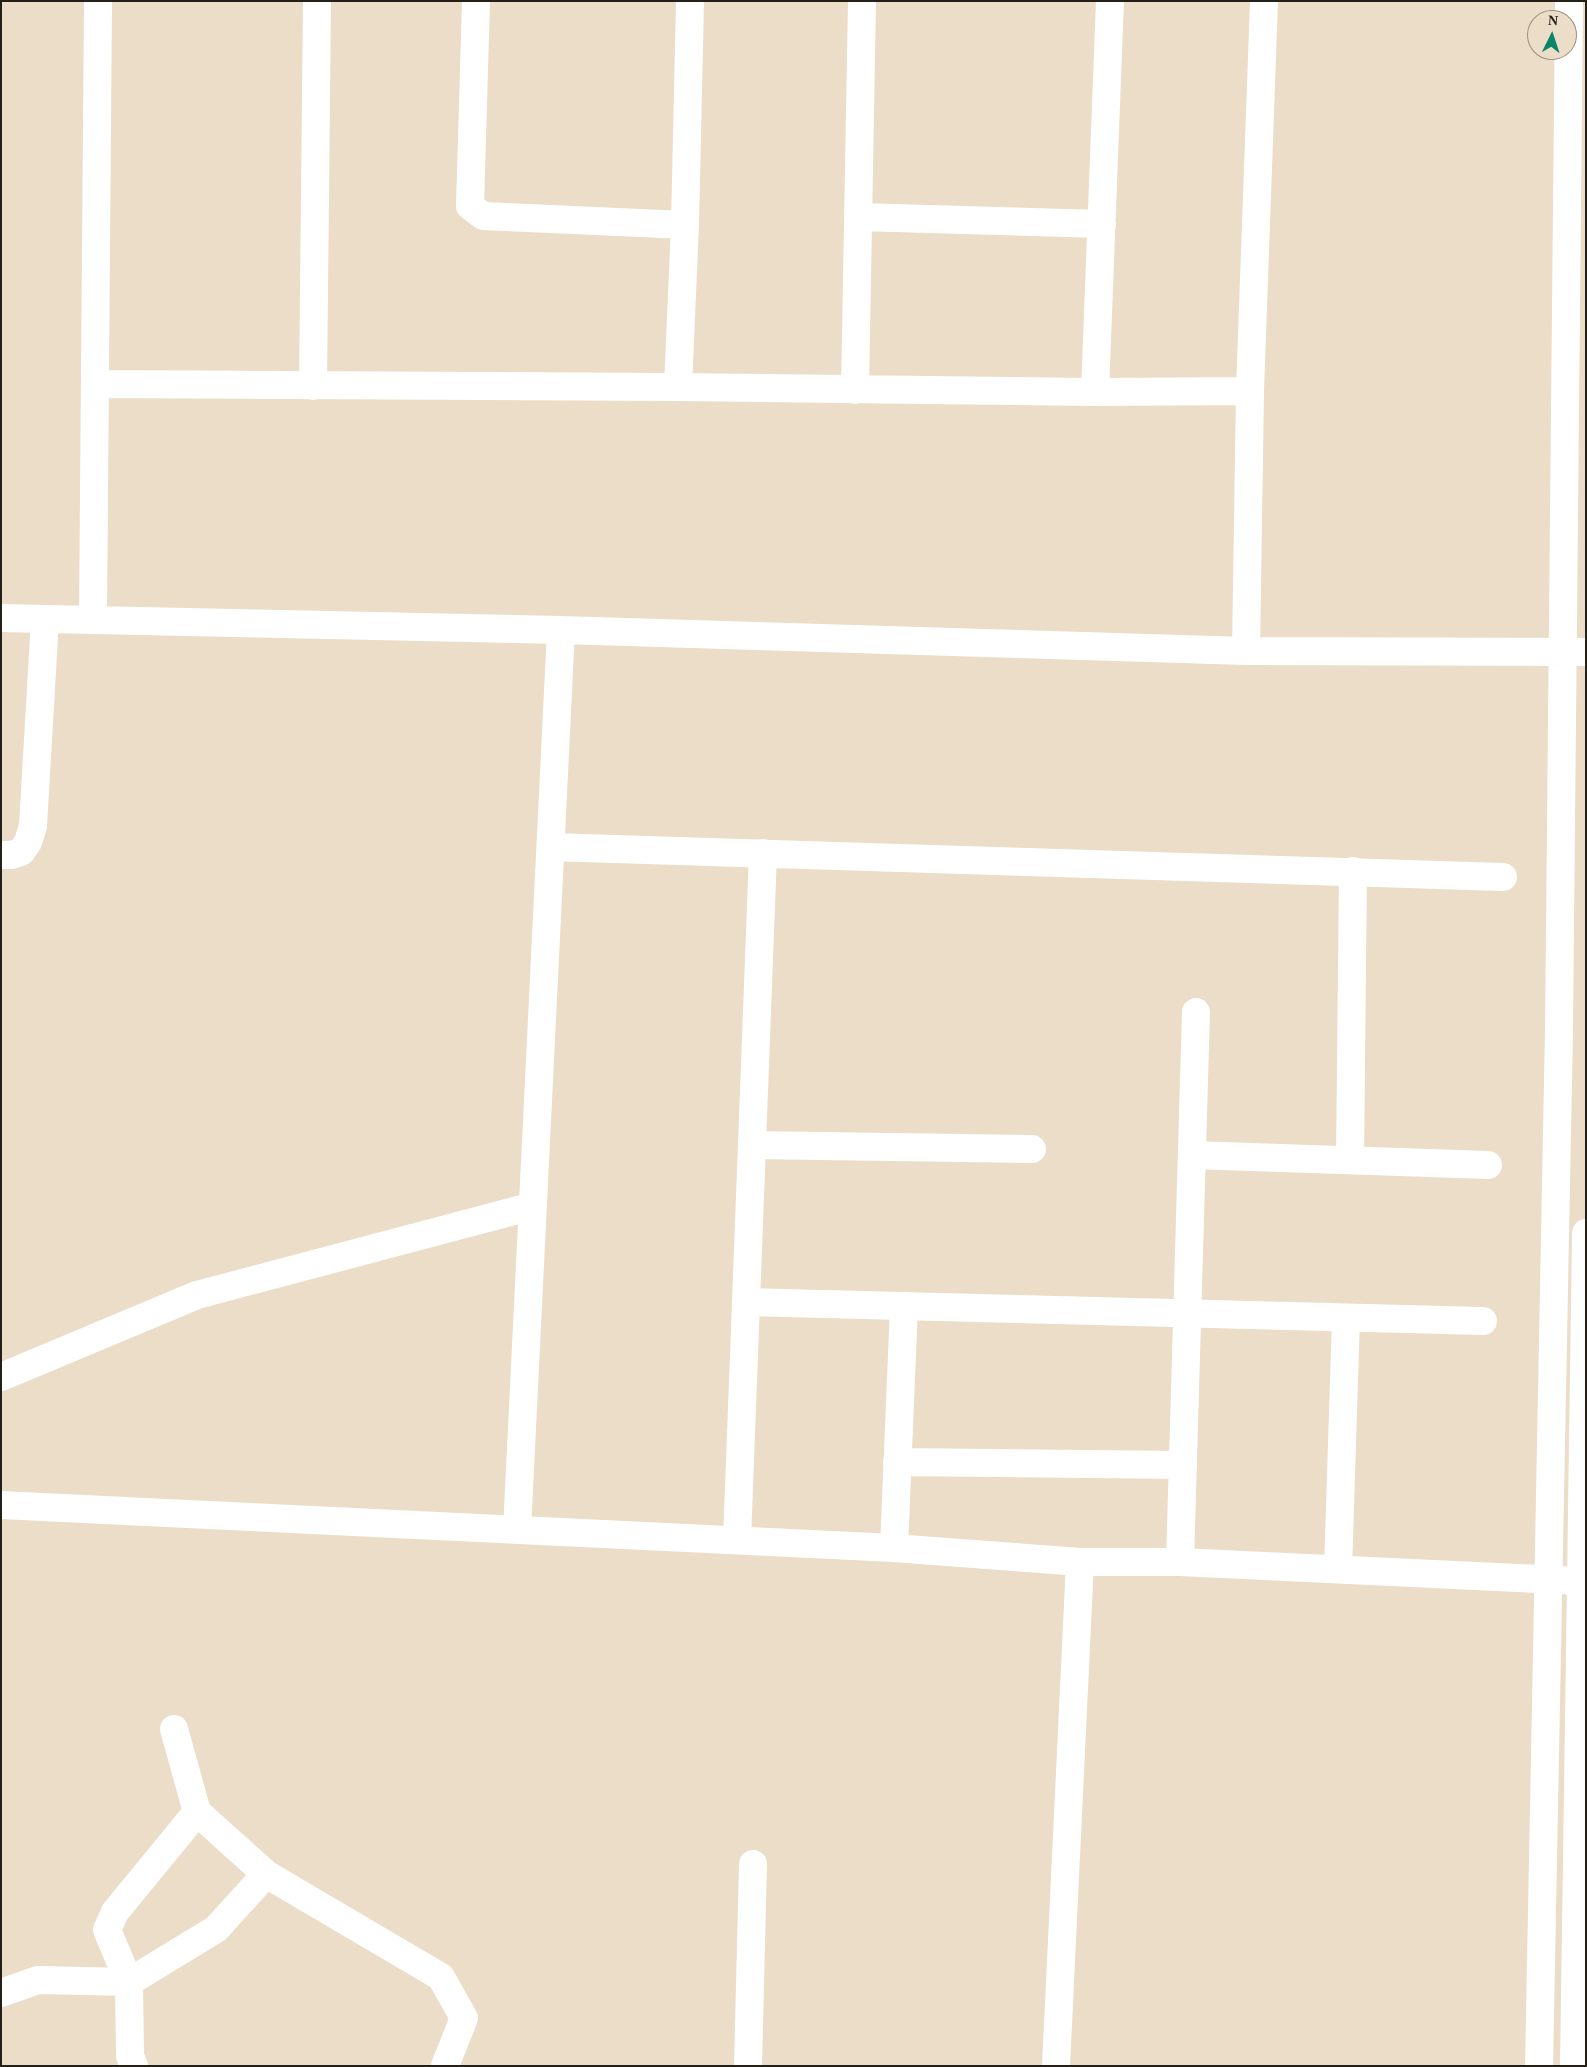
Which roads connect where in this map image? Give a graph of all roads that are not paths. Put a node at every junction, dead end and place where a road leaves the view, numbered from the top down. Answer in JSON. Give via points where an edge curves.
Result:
{"nodes":[{"id":1,"x":98,"y":1,"type":"edge"},
{"id":2,"x":317,"y":1,"type":"edge"},
{"id":3,"x":476,"y":1,"type":"edge"},
{"id":4,"x":690,"y":1,"type":"edge"},
{"id":5,"x":862,"y":1,"type":"edge"},
{"id":6,"x":1110,"y":1,"type":"edge"},
{"id":7,"x":1264,"y":1,"type":"edge"},
{"id":8,"x":1569,"y":1,"type":"edge"},
{"id":9,"x":860,"y":216,"type":"junction"},
{"id":10,"x":1102,"y":224,"type":"junction"},
{"id":11,"x":685,"y":225,"type":"junction"},
{"id":12,"x":95,"y":384,"type":"junction"},
{"id":13,"x":313,"y":386,"type":"junction"},
{"id":14,"x":678,"y":387,"type":"junction"},
{"id":15,"x":855,"y":390,"type":"junction"},
{"id":16,"x":1250,"y":391,"type":"junction"},
{"id":17,"x":1095,"y":392,"type":"junction"},
{"id":18,"x":1,"y":618,"type":"edge"},
{"id":19,"x":45,"y":619,"type":"junction"},
{"id":20,"x":93,"y":619,"type":"junction"},
{"id":21,"x":561,"y":630,"type":"junction"},
{"id":22,"x":1246,"y":651,"type":"junction"},
{"id":23,"x":1574,"y":651,"type":"edge"},
{"id":24,"x":551,"y":846,"type":"junction"},
{"id":25,"x":763,"y":853,"type":"junction"},
{"id":26,"x":1,"y":855,"type":"edge"},
{"id":27,"x":1353,"y":871,"type":"junction"},
{"id":28,"x":1503,"y":876,"type":"dead end"},
{"id":29,"x":1196,"y":1012,"type":"dead end"},
{"id":30,"x":752,"y":1145,"type":"junction"},
{"id":31,"x":1032,"y":1149,"type":"dead end"},
{"id":32,"x":1192,"y":1156,"type":"junction"},
{"id":33,"x":1350,"y":1160,"type":"junction"},
{"id":34,"x":1488,"y":1165,"type":"dead end"},
{"id":35,"x":533,"y":1206,"type":"junction"},
{"id":36,"x":1586,"y":1232,"type":"edge"},
{"id":37,"x":746,"y":1302,"type":"junction"},
{"id":38,"x":904,"y":1306,"type":"junction"},
{"id":39,"x":1187,"y":1314,"type":"junction"},
{"id":40,"x":1346,"y":1318,"type":"junction"},
{"id":41,"x":1483,"y":1322,"type":"dead end"},
{"id":42,"x":1,"y":1377,"type":"edge"},
{"id":43,"x":897,"y":1462,"type":"junction"},
{"id":44,"x":1183,"y":1465,"type":"junction"},
{"id":45,"x":1,"y":1505,"type":"edge"},
{"id":46,"x":517,"y":1530,"type":"junction"},
{"id":47,"x":737,"y":1540,"type":"junction"},
{"id":48,"x":894,"y":1548,"type":"junction"},
{"id":49,"x":1080,"y":1562,"type":"junction"},
{"id":50,"x":1180,"y":1562,"type":"junction"},
{"id":51,"x":1338,"y":1569,"type":"junction"},
{"id":52,"x":1549,"y":1579,"type":"junction"},
{"id":53,"x":1582,"y":1581,"type":"junction"},
{"id":54,"x":174,"y":1728,"type":"dead end"},
{"id":55,"x":197,"y":1812,"type":"junction"},
{"id":56,"x":753,"y":1864,"type":"dead end"},
{"id":57,"x":266,"y":1874,"type":"junction"},
{"id":58,"x":129,"y":1982,"type":"junction"},
{"id":59,"x":1,"y":1993,"type":"edge"},
{"id":60,"x":134,"y":2066,"type":"edge"},
{"id":61,"x":445,"y":2066,"type":"edge"},
{"id":62,"x":748,"y":2066,"type":"edge"},
{"id":63,"x":1056,"y":2066,"type":"edge"},
{"id":64,"x":1539,"y":2066,"type":"edge"},
{"id":65,"x":1574,"y":2066,"type":"edge"}],
"edges":[{"from":1,"to":12,"type":"street"},
{"from":2,"to":13,"type":"street"},
{"from":3,"to":11,"type":"street","via":[[470,206],[483,216]]},
{"from":4,"to":11,"type":"street"},
{"from":5,"to":9,"type":"street"},
{"from":6,"to":10,"type":"street"},
{"from":7,"to":16,"type":"street"},
{"from":8,"to":23,"type":"street"},
{"from":9,"to":10,"type":"street"},
{"from":9,"to":15,"type":"street"},
{"from":10,"to":17,"type":"street"},
{"from":11,"to":14,"type":"street"},
{"from":12,"to":13,"type":"street"},
{"from":12,"to":20,"type":"street"},
{"from":13,"to":14,"type":"street"},
{"from":14,"to":15,"type":"street"},
{"from":15,"to":17,"type":"street"},
{"from":16,"to":17,"type":"street"},
{"from":16,"to":22,"type":"street"},
{"from":18,"to":19,"type":"street"},
{"from":19,"to":20,"type":"street"},
{"from":19,"to":26,"type":"street","via":[[33,826],[21,852]]},
{"from":20,"to":21,"type":"street"},
{"from":21,"to":22,"type":"street"},
{"from":21,"to":24,"type":"street"},
{"from":22,"to":23,"type":"street"},
{"from":23,"to":52,"type":"street","via":[[1559,1030]]},
{"from":24,"to":25,"type":"street"},
{"from":24,"to":35,"type":"street"},
{"from":25,"to":27,"type":"street"},
{"from":25,"to":30,"type":"street"},
{"from":27,"to":28,"type":"street"},
{"from":27,"to":33,"type":"street"},
{"from":29,"to":32,"type":"street"},
{"from":30,"to":31,"type":"street"},
{"from":30,"to":37,"type":"street"},
{"from":32,"to":33,"type":"street"},
{"from":32,"to":39,"type":"street"},
{"from":33,"to":34,"type":"street"},
{"from":35,"to":42,"type":"street","via":[[197,1295]]},
{"from":35,"to":46,"type":"street"},
{"from":36,"to":53,"type":"street"},
{"from":37,"to":38,"type":"street"},
{"from":37,"to":47,"type":"street"},
{"from":38,"to":39,"type":"street"},
{"from":38,"to":43,"type":"street"},
{"from":39,"to":40,"type":"street"},
{"from":39,"to":44,"type":"street"},
{"from":40,"to":41,"type":"street"},
{"from":40,"to":51,"type":"street"},
{"from":43,"to":44,"type":"street"},
{"from":43,"to":48,"type":"street"},
{"from":44,"to":50,"type":"street"},
{"from":45,"to":46,"type":"street"},
{"from":46,"to":47,"type":"street"},
{"from":47,"to":48,"type":"street"},
{"from":48,"to":49,"type":"street"},
{"from":49,"to":50,"type":"street"},
{"from":49,"to":63,"type":"street"},
{"from":50,"to":51,"type":"street"},
{"from":51,"to":52,"type":"street"},
{"from":52,"to":53,"type":"street"},
{"from":52,"to":64,"type":"street"},
{"from":53,"to":65,"type":"street"},
{"from":54,"to":55,"type":"street"},
{"from":55,"to":57,"type":"street"},
{"from":55,"to":58,"type":"street","via":[[115,1912],[108,1930]]},
{"from":56,"to":62,"type":"street"},
{"from":57,"to":58,"type":"street","via":[[216,1929]]},
{"from":57,"to":61,"type":"street","via":[[441,1977],[464,2018]]},
{"from":58,"to":59,"type":"street","via":[[38,1980]]},
{"from":58,"to":60,"type":"street","via":[[130,2056]]}]}
